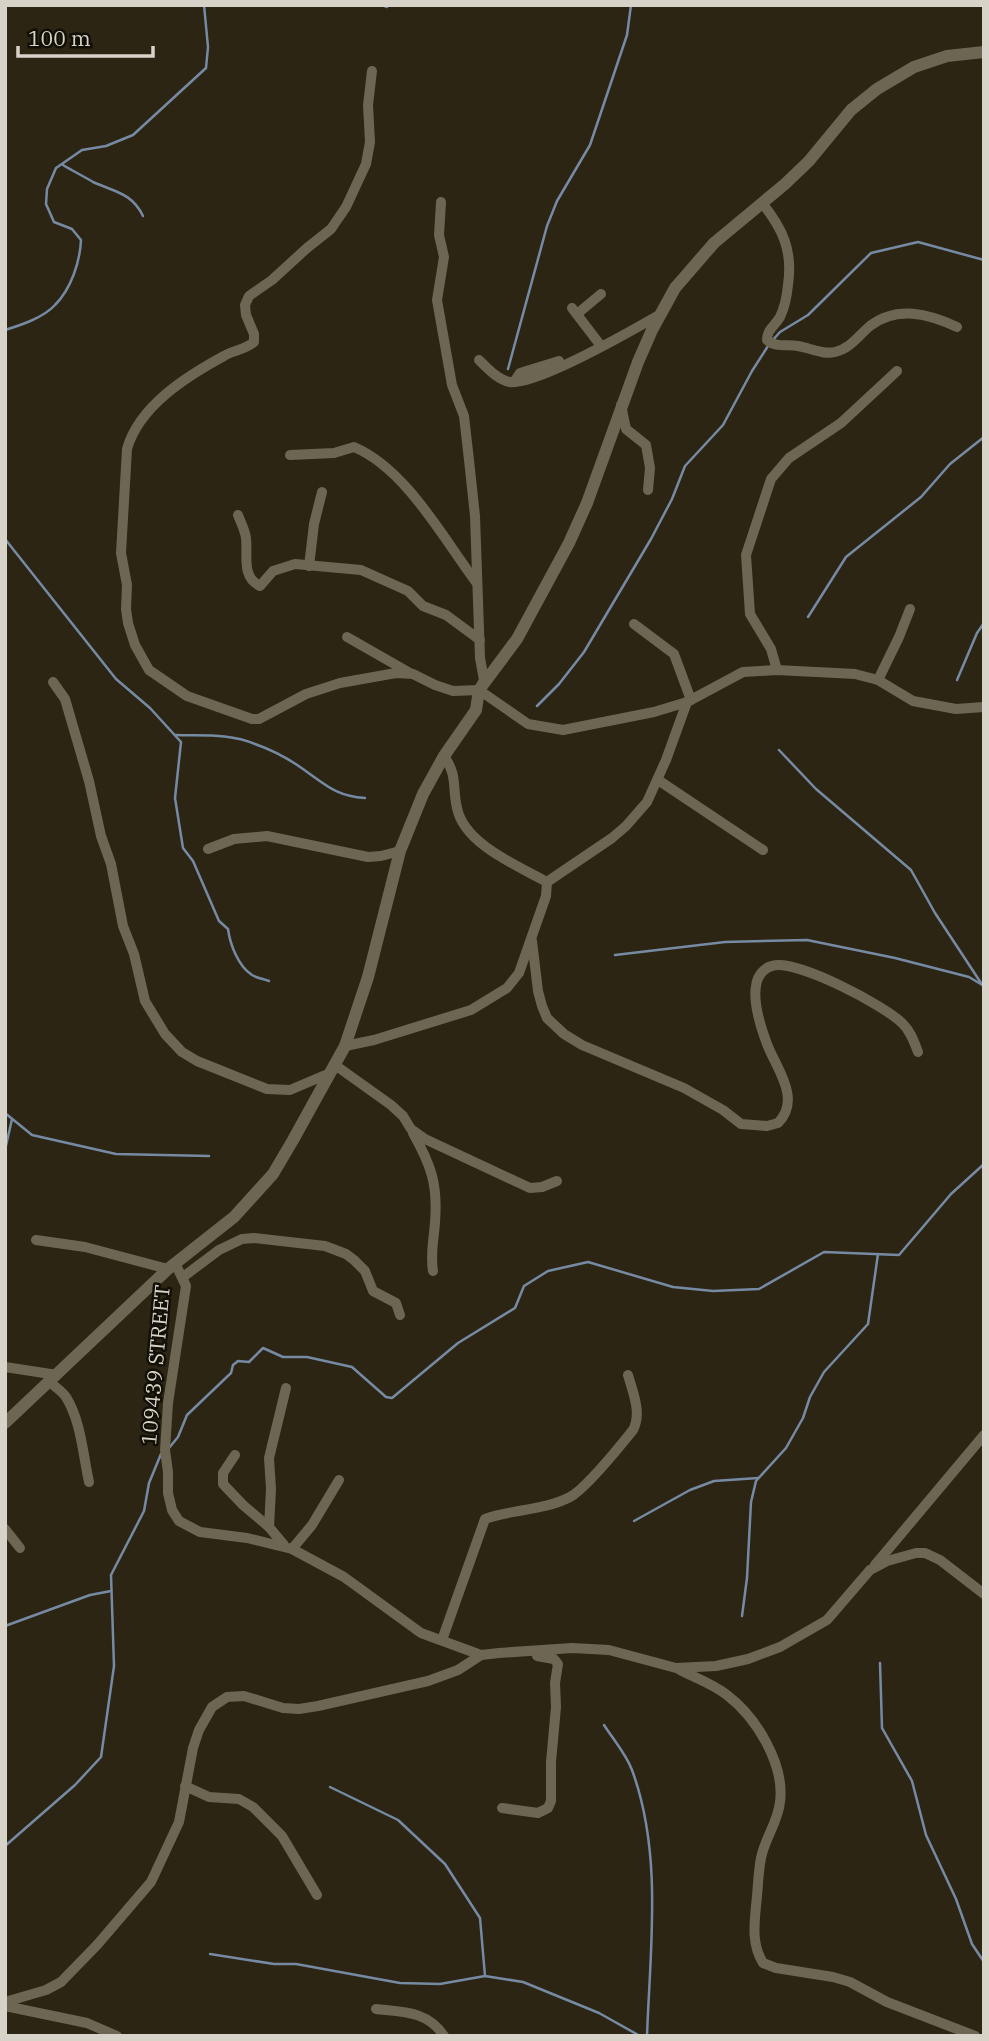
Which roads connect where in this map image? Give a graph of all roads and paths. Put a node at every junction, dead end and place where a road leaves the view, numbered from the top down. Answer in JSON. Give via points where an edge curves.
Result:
{"nodes":[{"id":1,"x":984,"y":52,"type":"edge"},
{"id":2,"x":372,"y":71,"type":"dead end"},
{"id":3,"x":441,"y":202,"type":"dead end"},
{"id":4,"x":762,"y":203,"type":"junction"},
{"id":5,"x":601,"y":294,"type":"dead end"},
{"id":6,"x":659,"y":315,"type":"junction"},
{"id":7,"x":957,"y":327,"type":"dead end"},
{"id":8,"x":599,"y":347,"type":"junction"},
{"id":9,"x":479,"y":360,"type":"dead end"},
{"id":10,"x":508,"y":369,"type":"dead end"},
{"id":11,"x":897,"y":371,"type":"dead end"},
{"id":12,"x":510,"y":381,"type":"junction"},
{"id":13,"x":621,"y":405,"type":"junction"},
{"id":14,"x":290,"y":455,"type":"dead end"},
{"id":15,"x":648,"y":490,"type":"dead end"},
{"id":16,"x":322,"y":492,"type":"dead end"},
{"id":17,"x":237,"y":515,"type":"dead end"},
{"id":18,"x":309,"y":566,"type":"junction"},
{"id":19,"x":477,"y":583,"type":"junction"},
{"id":20,"x":910,"y":609,"type":"dead end"},
{"id":21,"x":634,"y":624,"type":"dead end"},
{"id":22,"x":347,"y":637,"type":"dead end"},
{"id":23,"x":480,"y":640,"type":"junction"},
{"id":24,"x":777,"y":670,"type":"junction"},
{"id":25,"x":413,"y":674,"type":"junction"},
{"id":26,"x":878,"y":680,"type":"junction"},
{"id":27,"x":53,"y":682,"type":"dead end"},
{"id":28,"x":479,"y":690,"type":"junction"},
{"id":29,"x":689,"y":701,"type":"junction"},
{"id":30,"x":984,"y":707,"type":"edge"},
{"id":31,"x":444,"y":756,"type":"junction"},
{"id":32,"x":658,"y":780,"type":"junction"},
{"id":33,"x":208,"y":849,"type":"dead end"},
{"id":34,"x":764,"y":850,"type":"dead end"},
{"id":35,"x":400,"y":851,"type":"junction"},
{"id":36,"x":547,"y":882,"type":"junction"},
{"id":37,"x":532,"y":937,"type":"junction"},
{"id":38,"x":345,"y":1046,"type":"junction"},
{"id":39,"x":918,"y":1052,"type":"dead end"},
{"id":40,"x":333,"y":1069,"type":"junction"},
{"id":41,"x":411,"y":1129,"type":"junction"},
{"id":42,"x":557,"y":1181,"type":"dead end"},
{"id":43,"x":36,"y":1240,"type":"dead end"},
{"id":44,"x":172,"y":1266,"type":"junction"},
{"id":45,"x":433,"y":1271,"type":"dead end"},
{"id":46,"x":183,"y":1276,"type":"junction"},
{"id":47,"x":400,"y":1315,"type":"dead end"},
{"id":48,"x":5,"y":1367,"type":"edge"},
{"id":49,"x":628,"y":1375,"type":"dead end"},
{"id":50,"x":54,"y":1378,"type":"junction"},
{"id":51,"x":286,"y":1388,"type":"dead end"},
{"id":52,"x":5,"y":1423,"type":"edge"},
{"id":53,"x":984,"y":1435,"type":"edge"},
{"id":54,"x":235,"y":1455,"type":"dead end"},
{"id":55,"x":338,"y":1480,"type":"dead end"},
{"id":56,"x":89,"y":1482,"type":"dead end"},
{"id":57,"x":269,"y":1527,"type":"junction"},
{"id":58,"x":5,"y":1529,"type":"edge"},
{"id":59,"x":288,"y":1547,"type":"junction"},
{"id":60,"x":20,"y":1548,"type":"dead end"},
{"id":61,"x":870,"y":1570,"type":"junction"},
{"id":62,"x":984,"y":1594,"type":"edge"},
{"id":63,"x":442,"y":1640,"type":"junction"},
{"id":64,"x":512,"y":1653,"type":"junction"},
{"id":65,"x":481,"y":1655,"type":"junction"},
{"id":66,"x":676,"y":1668,"type":"junction"},
{"id":67,"x":186,"y":1786,"type":"junction"},
{"id":68,"x":502,"y":1808,"type":"dead end"},
{"id":69,"x":317,"y":1895,"type":"dead end"},
{"id":70,"x":5,"y":2004,"type":"edge"},
{"id":71,"x":376,"y":2009,"type":"dead end"},
{"id":72,"x":117,"y":2036,"type":"edge"},
{"id":73,"x":444,"y":2036,"type":"edge"},
{"id":74,"x":975,"y":2036,"type":"edge"}],
"edges":[{"from":1,"to":4,"type":"street","via":[[947,56],[914,67],[877,89]]},
{"from":2,"to":25,"type":"street","via":[[369,152],[346,207],[331,229],[249,296],[246,315],[254,342],[173,389],[134,430],[127,449],[121,554],[128,623],[135,645],[149,670],[187,696],[259,719],[340,682]]},
{"from":3,"to":19,"type":"street","via":[[439,235],[444,257],[437,300],[452,385],[464,416]]},
{"from":4,"to":6,"type":"street","via":[[691,267]]},
{"from":4,"to":7,"type":"street","via":[[781,228],[789,250],[786,298],[767,334],[773,345],[837,352],[870,326],[906,313],[928,315]]},
{"from":5,"to":8,"type":"street","via":[[575,311]]},
{"from":6,"to":8,"type":"street"},
{"from":6,"to":13,"type":"street"},
{"from":8,"to":12,"type":"street","via":[[526,381]]},
{"from":9,"to":12,"type":"street"},
{"from":10,"to":12,"type":"street"},
{"from":11,"to":24,"type":"street","via":[[841,423],[789,457],[771,479],[746,555],[750,614],[771,649]]},
{"from":13,"to":15,"type":"street","via":[[626,429],[646,445]]},
{"from":13,"to":28,"type":"street","via":[[569,543],[517,639]]},
{"from":14,"to":19,"type":"street","via":[[354,447],[392,471],[427,510]]},
{"from":16,"to":18,"type":"street"},
{"from":17,"to":18,"type":"street","via":[[244,528],[248,576],[253,583],[260,586],[283,567]]},
{"from":18,"to":23,"type":"street","via":[[361,570],[379,577]]},
{"from":19,"to":23,"type":"street"},
{"from":20,"to":26,"type":"street"},
{"from":21,"to":29,"type":"street","via":[[674,654]]},
{"from":22,"to":25,"type":"street"},
{"from":23,"to":28,"type":"street","via":[[484,680]]},
{"from":24,"to":26,"type":"street","via":[[855,674]]},
{"from":24,"to":29,"type":"street","via":[[743,672]]},
{"from":25,"to":28,"type":"street","via":[[453,691]]},
{"from":26,"to":30,"type":"street","via":[[913,701],[956,709]]},
{"from":27,"to":40,"type":"street","via":[[65,699],[89,781],[145,1001],[165,1034],[197,1061],[267,1089],[290,1090]]},
{"from":28,"to":29,"type":"street","via":[[528,724],[563,730]]},
{"from":28,"to":31,"type":"street","via":[[476,710]]},
{"from":29,"to":32,"type":"street"},
{"from":31,"to":35,"type":"street"},
{"from":31,"to":36,"type":"street","via":[[454,773],[456,807],[466,828],[493,852]]},
{"from":32,"to":34,"type":"street"},
{"from":32,"to":36,"type":"street","via":[[647,802],[626,826]]},
{"from":33,"to":35,"type":"street","via":[[234,839],[267,836],[368,857]]},
{"from":35,"to":38,"type":"street"},
{"from":36,"to":37,"type":"street"},
{"from":37,"to":38,"type":"street","via":[[515,980],[495,997],[471,1010]]},
{"from":37,"to":39,"type":"street","via":[[538,991],[554,1026],[582,1045],[684,1088],[741,1124],[778,1123],[788,1108],[787,1090],[767,1043],[755,993],[760,975],[771,966],[780,964],[821,976],[876,1004],[904,1025]]},
{"from":38,"to":40,"type":"street"},
{"from":40,"to":41,"type":"street","via":[[391,1105]]},
{"from":40,"to":44,"type":"street","via":[[273,1174],[234,1217]]},
{"from":41,"to":42,"type":"street","via":[[530,1188]]},
{"from":41,"to":45,"type":"street","via":[[433,1170]]},
{"from":43,"to":44,"type":"street"},
{"from":44,"to":46,"type":"street","name":"109439 STREET"},
{"from":44,"to":50,"type":"street"},
{"from":46,"to":47,"type":"street","via":[[242,1239],[325,1246],[354,1260],[365,1271],[373,1291],[396,1303]]},
{"from":46,"to":59,"type":"street","name":"109439 STREET","via":[[186,1286],[165,1432],[172,1510],[179,1521],[200,1532]]},
{"from":48,"to":50,"type":"street"},
{"from":49,"to":63,"type":"street","via":[[637,1409],[636,1424],[628,1437],[577,1492],[560,1501],[485,1519]]},
{"from":50,"to":52,"type":"street"},
{"from":50,"to":56,"type":"street","via":[[71,1407]]},
{"from":51,"to":57,"type":"street","via":[[269,1458]]},
{"from":53,"to":61,"type":"street"},
{"from":54,"to":57,"type":"street","via":[[223,1473],[223,1483]]},
{"from":55,"to":59,"type":"street","via":[[312,1525]]},
{"from":57,"to":59,"type":"street"},
{"from":58,"to":60,"type":"street"},
{"from":59,"to":63,"type":"street","via":[[344,1577],[421,1633]]},
{"from":61,"to":62,"type":"street","via":[[925,1553],[950,1566]]},
{"from":61,"to":66,"type":"street","via":[[827,1620],[780,1647],[716,1666]]},
{"from":63,"to":65,"type":"street"},
{"from":64,"to":65,"type":"street"},
{"from":64,"to":66,"type":"street","via":[[609,1650]]},
{"from":64,"to":68,"type":"street","via":[[550,1657],[558,1664],[551,1801],[538,1813]]},
{"from":65,"to":67,"type":"street","via":[[428,1681],[318,1706],[283,1708],[244,1696],[227,1697],[212,1707],[199,1730]]},
{"from":66,"to":74,"type":"street","via":[[736,1703],[756,1728],[776,1768],[780,1802],[761,1858],[754,1930],[763,1963],[850,1982],[887,2002]]},
{"from":67,"to":69,"type":"street","via":[[209,1797],[239,1799],[253,1807],[282,1836]]},
{"from":67,"to":70,"type":"street","via":[[179,1822],[151,1882],[61,1982]]},
{"from":70,"to":72,"type":"street","via":[[87,2023]]},
{"from":71,"to":73,"type":"street","via":[[416,2013],[432,2021]]}]}
